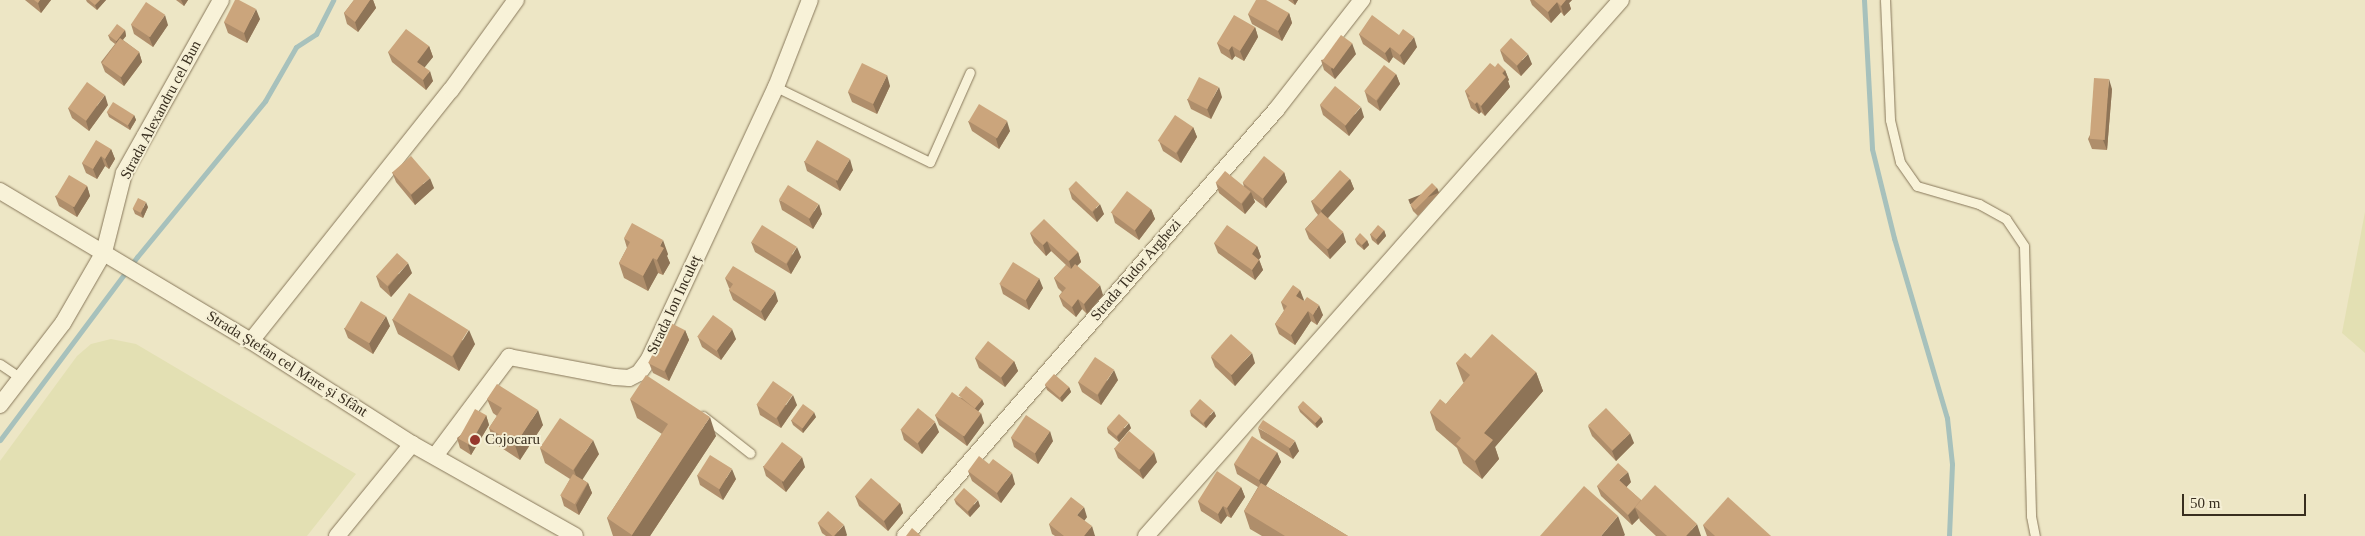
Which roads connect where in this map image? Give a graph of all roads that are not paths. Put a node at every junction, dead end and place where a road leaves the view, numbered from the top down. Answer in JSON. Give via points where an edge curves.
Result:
{"nodes":[{"id":1,"x":221,"y":0,"type":"edge"},
{"id":2,"x":516,"y":0,"type":"edge"},
{"id":3,"x":810,"y":0,"type":"edge"},
{"id":4,"x":1362,"y":0,"type":"edge"},
{"id":5,"x":1622,"y":0,"type":"edge"},
{"id":6,"x":1884,"y":0,"type":"edge"},
{"id":7,"x":970,"y":72,"type":"dead end"},
{"id":8,"x":776,"y":87,"type":"junction"},
{"id":9,"x":0,"y":191,"type":"edge"},
{"id":10,"x":104,"y":252,"type":"junction"},
{"id":11,"x":251,"y":341,"type":"junction"},
{"id":12,"x":0,"y":364,"type":"edge"},
{"id":13,"x":21,"y":378,"type":"junction"},
{"id":14,"x":0,"y":404,"type":"edge"},
{"id":15,"x":696,"y":412,"type":"edge"},
{"id":16,"x":412,"y":444,"type":"junction"},
{"id":17,"x":750,"y":453,"type":"dead end"},
{"id":18,"x":436,"y":456,"type":"junction"},
{"id":19,"x":337,"y":536,"type":"edge"},
{"id":20,"x":575,"y":536,"type":"edge"},
{"id":21,"x":905,"y":536,"type":"edge"},
{"id":22,"x":1146,"y":536,"type":"edge"},
{"id":23,"x":2035,"y":536,"type":"edge"}],
"edges":[{"from":1,"to":10,"type":"street","name":"Strada Alexandru cel Bun","via":[[124,173]]},
{"from":2,"to":11,"type":"street","via":[[420,129]]},
{"from":3,"to":8,"type":"street","name":"Strada Ion Inculeț"},
{"from":4,"to":21,"type":"street","name":"Strada Tudor Arghezi","via":[[1276,110]]},
{"from":5,"to":22,"type":"street"},
{"from":6,"to":23,"type":"lane","via":[[1890,120],[1900,162],[1917,186],[1979,204],[2006,219],[2024,246],[2031,516]]},
{"from":7,"to":8,"type":"lane","via":[[930,162]]},
{"from":8,"to":18,"type":"street","name":"Strada Ion Inculeț","via":[[643,375],[615,377],[509,357]]},
{"from":9,"to":10,"type":"street","name":"Strada Ștefan cel Mare și Sfânt"},
{"from":10,"to":11,"type":"street","name":"Strada Ștefan cel Mare și Sfânt"},
{"from":10,"to":13,"type":"street","name":"Strada Alexandru cel Bun","via":[[63,323]]},
{"from":11,"to":16,"type":"street","name":"Strada Ștefan cel Mare și Sfânt"},
{"from":12,"to":13,"type":"lane"},
{"from":13,"to":14,"type":"street","name":"Strada Alexandru cel Bun"},
{"from":15,"to":17,"type":"lane"},
{"from":16,"to":18,"type":"street","name":"Strada Ștefan cel Mare și Sfânt"},
{"from":16,"to":19,"type":"street"},
{"from":18,"to":20,"type":"street","name":"Strada Ștefan cel Mare și Sfânt"}]}
